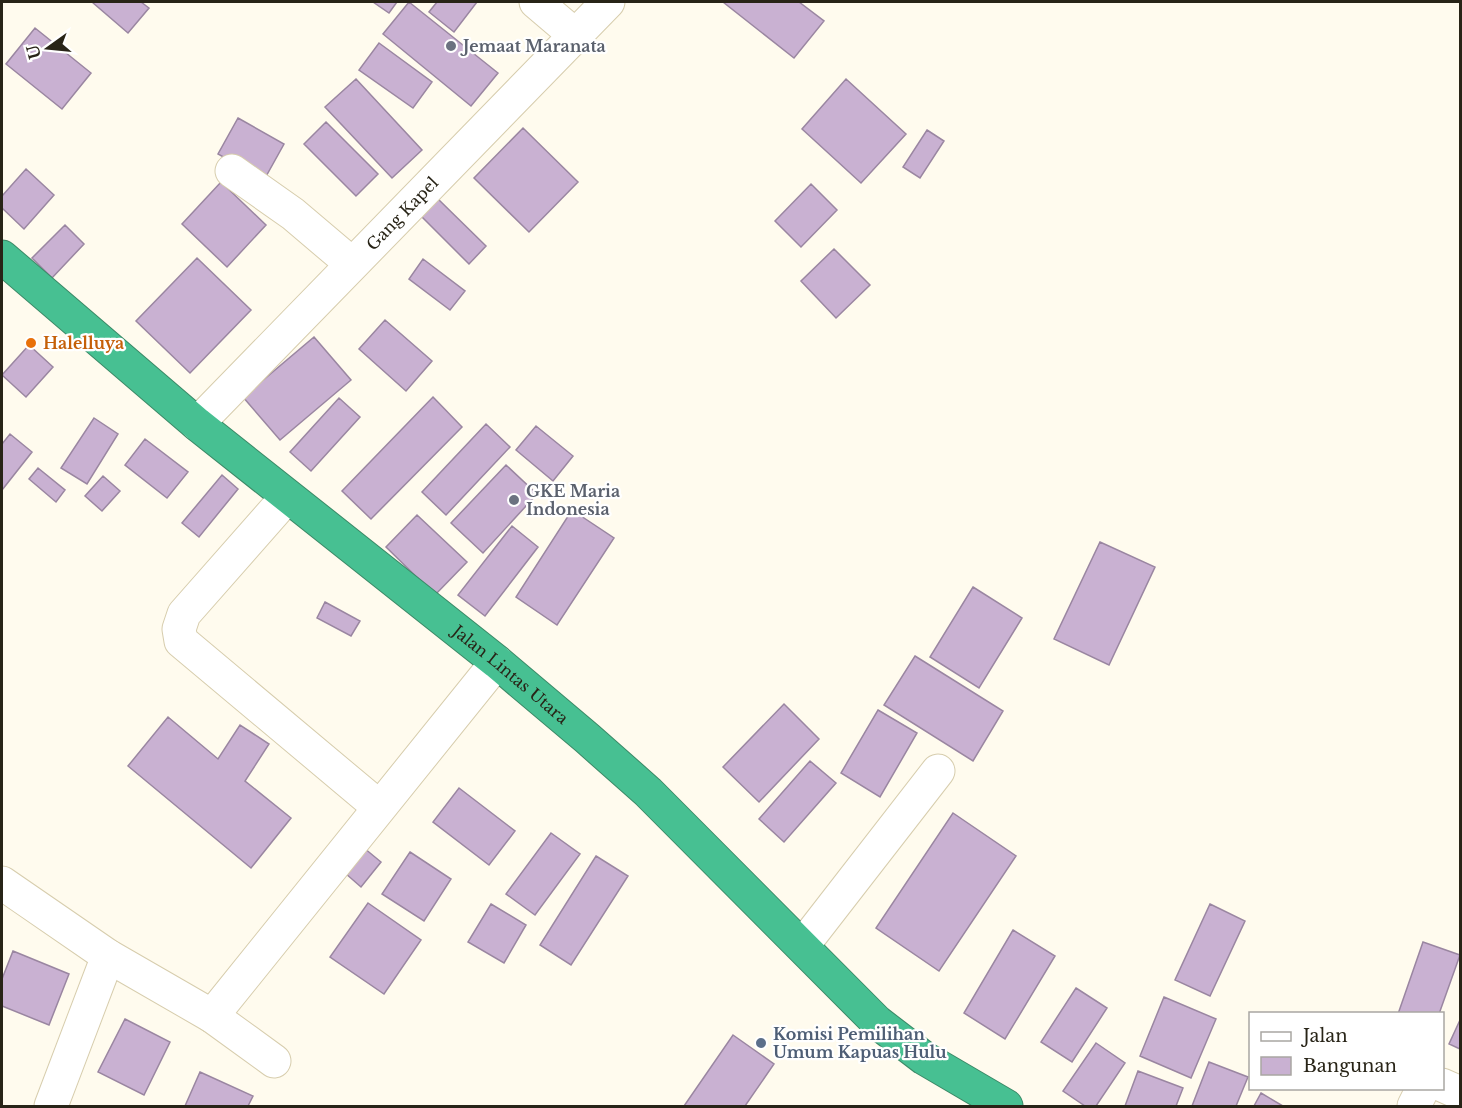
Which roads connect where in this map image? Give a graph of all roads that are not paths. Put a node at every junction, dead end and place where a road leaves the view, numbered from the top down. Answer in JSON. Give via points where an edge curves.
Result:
{"nodes":[{"id":1,"x":536,"y":2,"type":"edge"},
{"id":2,"x":608,"y":2,"type":"edge"},
{"id":3,"x":576,"y":36,"type":"junction"},
{"id":4,"x":232,"y":171,"type":"dead end"},
{"id":5,"x":2,"y":257,"type":"edge"},
{"id":6,"x":352,"y":264,"type":"junction"},
{"id":7,"x":196,"y":424,"type":"junction"},
{"id":8,"x":287,"y":497,"type":"junction"},
{"id":9,"x":497,"y":662,"type":"junction"},
{"id":10,"x":938,"y":771,"type":"dead end"},
{"id":11,"x":379,"y":807,"type":"junction"},
{"id":12,"x":2,"y":883,"type":"edge"},
{"id":13,"x":803,"y":945,"type":"junction"},
{"id":14,"x":108,"y":956,"type":"junction"},
{"id":15,"x":212,"y":1016,"type":"junction"},
{"id":16,"x":274,"y":1061,"type":"dead end"},
{"id":17,"x":1444,"y":1085,"type":"edge"},
{"id":18,"x":1422,"y":1090,"type":"edge"},
{"id":19,"x":1461,"y":1093,"type":"edge"},
{"id":20,"x":51,"y":1107,"type":"edge"},
{"id":21,"x":1006,"y":1107,"type":"edge"},
{"id":22,"x":1414,"y":1107,"type":"edge"}],
"edges":[{"from":1,"to":3,"type":"street"},
{"from":2,"to":3,"type":"street","name":"Gang Kapel"},
{"from":3,"to":6,"type":"street","name":"Gang Kapel"},
{"from":4,"to":6,"type":"street","via":[[293,214]]},
{"from":5,"to":7,"type":"highway","name":"Jalan Lintas Utara"},
{"from":6,"to":7,"type":"street","name":"Gang Kapel"},
{"from":7,"to":8,"type":"highway","name":"Jalan Lintas Utara"},
{"from":8,"to":9,"type":"highway","name":"Jalan Lintas Utara"},
{"from":8,"to":11,"type":"street","via":[[184,614],[179,629],[181,640]]},
{"from":9,"to":11,"type":"street"},
{"from":9,"to":13,"type":"highway","name":"Jalan Lintas Utara","via":[[648,792]]},
{"from":10,"to":13,"type":"street"},
{"from":11,"to":15,"type":"street"},
{"from":12,"to":14,"type":"street"},
{"from":13,"to":21,"type":"highway","name":"Jalan Lintas Utara","via":[[877,1022],[924,1058]]},
{"from":14,"to":15,"type":"street"},
{"from":14,"to":20,"type":"street"},
{"from":15,"to":16,"type":"street"},
{"from":17,"to":19,"type":"street"},
{"from":18,"to":22,"type":"street"}]}
